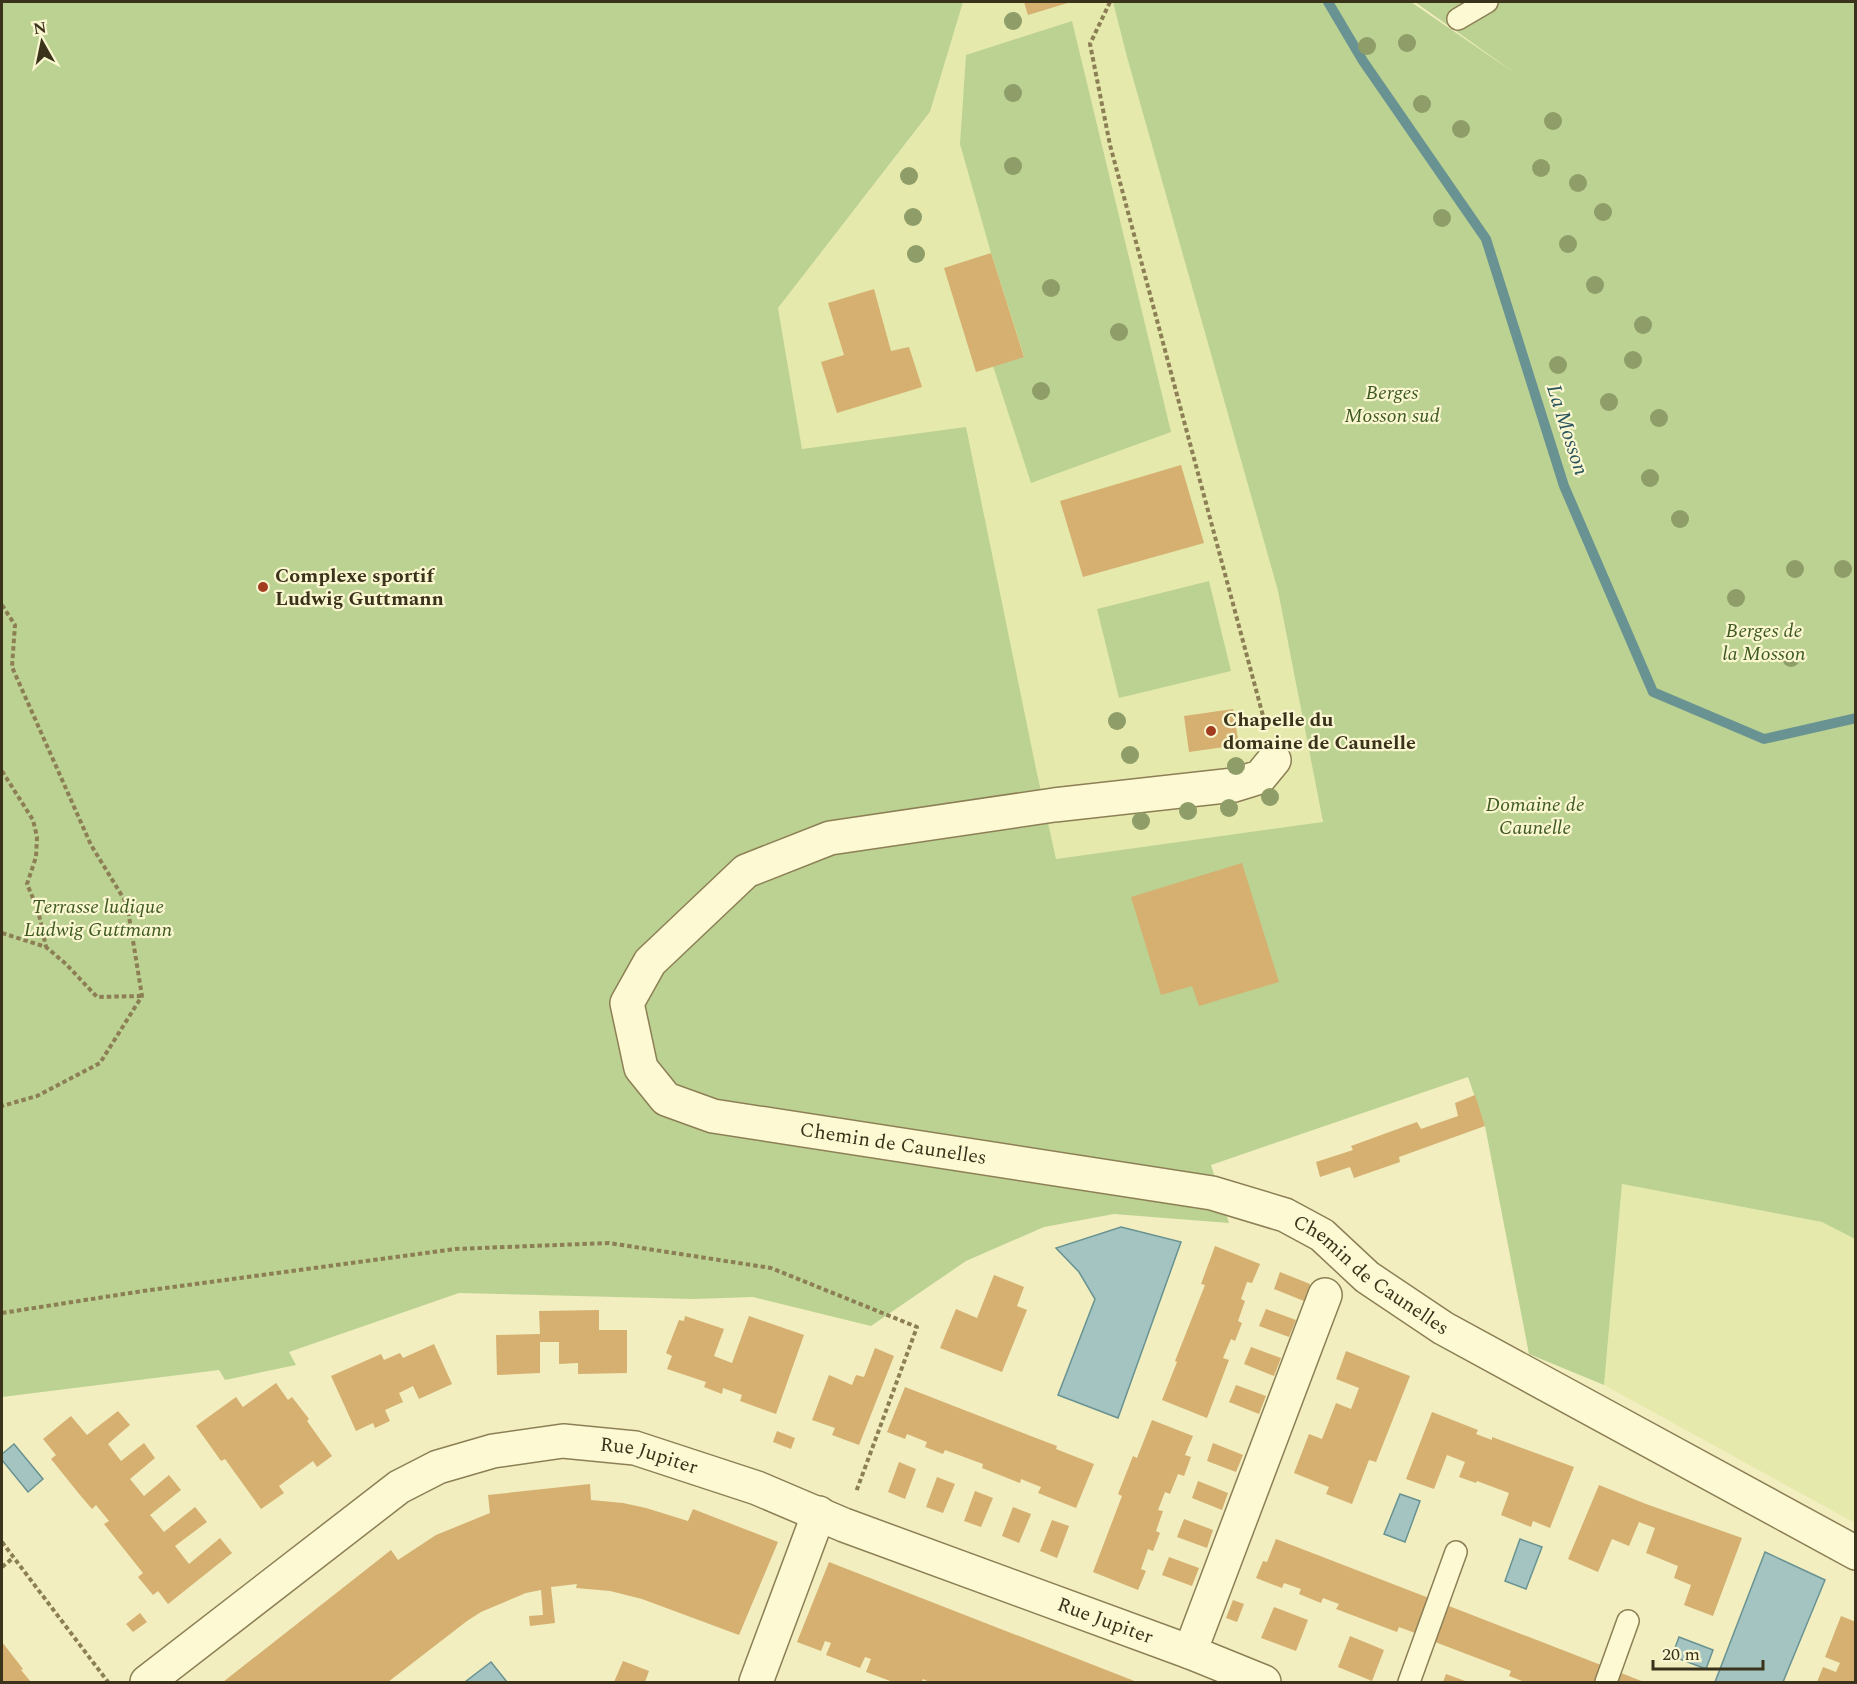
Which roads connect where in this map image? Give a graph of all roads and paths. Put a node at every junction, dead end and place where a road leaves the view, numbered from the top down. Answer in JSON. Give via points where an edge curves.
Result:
{"nodes":[{"id":1,"x":1110,"y":2,"type":"edge"},
{"id":2,"x":1487,"y":2,"type":"edge"},
{"id":3,"x":1458,"y":19,"type":"dead end"},
{"id":4,"x":2,"y":605,"type":"edge"},
{"id":5,"x":1274,"y":760,"type":"joint"},
{"id":6,"x":2,"y":771,"type":"edge"},
{"id":7,"x":2,"y":933,"type":"edge"},
{"id":8,"x":46,"y":947,"type":"junction"},
{"id":9,"x":141,"y":996,"type":"junction"},
{"id":10,"x":2,"y":1106,"type":"edge"},
{"id":11,"x":1325,"y":1296,"type":"dead end"},
{"id":12,"x":2,"y":1313,"type":"edge"},
{"id":13,"x":831,"y":1519,"type":"junction"},
{"id":14,"x":2,"y":1542,"type":"edge"},
{"id":15,"x":1456,"y":1552,"type":"dead end"},
{"id":16,"x":1856,"y":1553,"type":"edge"},
{"id":17,"x":13,"y":1558,"type":"junction"},
{"id":18,"x":2,"y":1567,"type":"edge"},
{"id":19,"x":1628,"y":1622,"type":"dead end"},
{"id":20,"x":1190,"y":1652,"type":"junction"},
{"id":21,"x":108,"y":1683,"type":"edge"},
{"id":22,"x":147,"y":1683,"type":"edge"},
{"id":23,"x":756,"y":1683,"type":"edge"},
{"id":24,"x":1264,"y":1683,"type":"edge"},
{"id":25,"x":1409,"y":1683,"type":"edge"},
{"id":26,"x":1606,"y":1683,"type":"edge"}],
"edges":[{"from":1,"to":5,"type":"path","via":[[1090,44],[1110,145]]},
{"from":2,"to":3,"type":"lane"},
{"from":4,"to":9,"type":"path","via":[[15,625],[12,667],[91,845],[127,904]]},
{"from":5,"to":16,"type":"street","name":"Chemin de Caunelles","via":[[1260,777],[1234,785],[1054,805],[830,838],[746,871],[650,962],[627,1003],[641,1068],[666,1099],[713,1116],[1212,1193],[1285,1215],[1322,1235],[1367,1277],[1443,1328]]},
{"from":6,"to":8,"type":"path","via":[[33,820],[36,857],[27,884],[38,910]]},
{"from":7,"to":8,"type":"path"},
{"from":8,"to":9,"type":"path","via":[[97,997]]},
{"from":9,"to":10,"type":"path","via":[[100,1063],[37,1096]]},
{"from":11,"to":20,"type":"street"},
{"from":12,"to":13,"type":"path","via":[[455,1249],[609,1243],[771,1268],[917,1327]]},
{"from":13,"to":20,"type":"street","name":"Rue Jupiter"},
{"from":13,"to":22,"type":"street","name":"Rue Jupiter","via":[[757,1488],[635,1448],[563,1441],[493,1450],[438,1467],[399,1487]]},
{"from":13,"to":23,"type":"street"},
{"from":14,"to":17,"type":"path"},
{"from":15,"to":25,"type":"lane"},
{"from":17,"to":18,"type":"path"},
{"from":17,"to":21,"type":"path"},
{"from":19,"to":26,"type":"lane"},
{"from":20,"to":24,"type":"street","name":"Rue Jupiter"}]}
